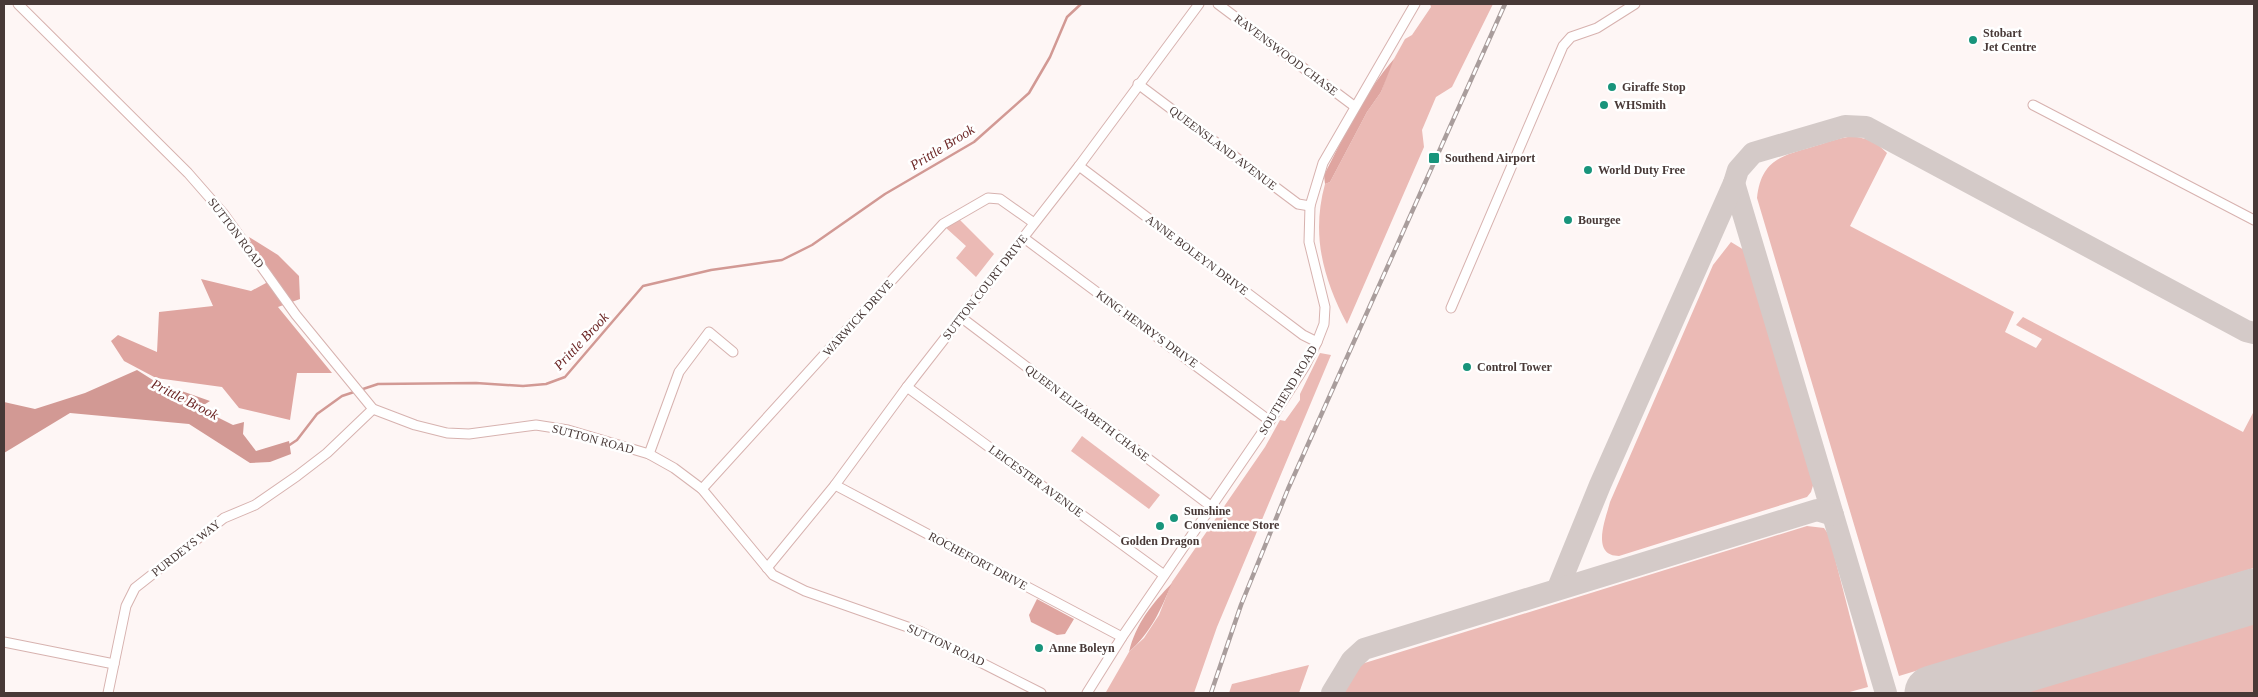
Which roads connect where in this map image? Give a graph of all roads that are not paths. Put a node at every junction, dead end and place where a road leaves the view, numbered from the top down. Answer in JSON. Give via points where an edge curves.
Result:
{"nodes":[{"id":1,"x":18,"y":4,"type":"edge"},
{"id":2,"x":1199,"y":4,"type":"edge"},
{"id":3,"x":1218,"y":4,"type":"edge"},
{"id":4,"x":1415,"y":4,"type":"edge"},
{"id":5,"x":1635,"y":4,"type":"edge"},
{"id":6,"x":1138,"y":84,"type":"junction"},
{"id":7,"x":2034,"y":105,"type":"dead end"},
{"id":8,"x":1354,"y":106,"type":"junction"},
{"id":9,"x":1079,"y":166,"type":"junction"},
{"id":10,"x":1310,"y":206,"type":"junction"},
{"id":11,"x":2254,"y":220,"type":"edge"},
{"id":12,"x":1034,"y":223,"type":"junction"},
{"id":13,"x":1024,"y":238,"type":"junction"},
{"id":14,"x":1451,"y":308,"type":"dead end"},
{"id":15,"x":962,"y":318,"type":"junction"},
{"id":16,"x":1317,"y":342,"type":"junction"},
{"id":17,"x":733,"y":352,"type":"dead end"},
{"id":18,"x":907,"y":388,"type":"junction"},
{"id":19,"x":373,"y":410,"type":"junction"},
{"id":20,"x":1270,"y":421,"type":"junction"},
{"id":21,"x":649,"y":454,"type":"junction"},
{"id":22,"x":835,"y":485,"type":"junction"},
{"id":23,"x":702,"y":489,"type":"junction"},
{"id":24,"x":1212,"y":508,"type":"junction"},
{"id":25,"x":767,"y":568,"type":"junction"},
{"id":26,"x":1164,"y":574,"type":"junction"},
{"id":27,"x":1122,"y":637,"type":"junction"},
{"id":28,"x":4,"y":642,"type":"edge"},
{"id":29,"x":114,"y":664,"type":"junction"},
{"id":30,"x":108,"y":693,"type":"edge"},
{"id":31,"x":1041,"y":693,"type":"edge"},
{"id":32,"x":1087,"y":693,"type":"edge"}],
"edges":[{"from":1,"to":19,"type":"street","name":"SUTTON ROAD","via":[[188,173]]},
{"from":2,"to":6,"type":"street","name":"SUTTON COURT DRIVE"},
{"from":3,"to":8,"type":"street","name":"RAVENSWOOD CHASE"},
{"from":4,"to":8,"type":"street","name":"SOUTHEND ROAD"},
{"from":5,"to":14,"type":"street","via":[[1594,30],[1571,37],[1560,51]]},
{"from":6,"to":9,"type":"street","name":"SUTTON COURT DRIVE"},
{"from":6,"to":10,"type":"street","name":"QUEENSLAND AVENUE","via":[[1298,204]]},
{"from":7,"to":11,"type":"street"},
{"from":8,"to":10,"type":"street","name":"SOUTHEND ROAD","via":[[1323,163]]},
{"from":9,"to":12,"type":"street","name":"SUTTON COURT DRIVE"},
{"from":9,"to":16,"type":"street","name":"ANNE BOLEYN DRIVE","via":[[1303,335]]},
{"from":10,"to":16,"type":"street","name":"SOUTHEND ROAD","via":[[1309,242],[1325,307],[1324,324]]},
{"from":12,"to":13,"type":"street","name":"SUTTON COURT DRIVE"},
{"from":12,"to":23,"type":"street","name":"WARWICK DRIVE","via":[[1000,199],[988,198],[943,224]]},
{"from":13,"to":15,"type":"street","name":"SUTTON COURT DRIVE"},
{"from":13,"to":20,"type":"street","name":"KING HENRY'S DRIVE"},
{"from":15,"to":18,"type":"street","name":"SUTTON COURT DRIVE"},
{"from":15,"to":24,"type":"street","name":"QUEEN ELIZABETH CHASE"},
{"from":16,"to":20,"type":"street","name":"SOUTHEND ROAD"},
{"from":17,"to":21,"type":"street","via":[[709,332],[679,372]]},
{"from":18,"to":22,"type":"street","name":"SUTTON COURT DRIVE"},
{"from":18,"to":26,"type":"street","name":"LEICESTER AVENUE"},
{"from":19,"to":21,"type":"street","name":"SUTTON ROAD","via":[[447,433],[470,434],[536,425],[568,430]]},
{"from":19,"to":29,"type":"street","name":"PURDEYS WAY","via":[[305,470],[255,505],[224,518],[135,588],[126,606]]},
{"from":20,"to":24,"type":"street","name":"SOUTHEND ROAD"},
{"from":21,"to":23,"type":"street","name":"SUTTON ROAD"},
{"from":22,"to":25,"type":"street","name":"SUTTON COURT DRIVE"},
{"from":22,"to":27,"type":"street","name":"ROCHEFORT DRIVE"},
{"from":23,"to":25,"type":"street","name":"SUTTON ROAD"},
{"from":24,"to":26,"type":"street","name":"SOUTHEND ROAD"},
{"from":25,"to":31,"type":"street","name":"SUTTON ROAD","via":[[785,582],[805,591],[919,631]]},
{"from":26,"to":27,"type":"street","name":"SOUTHEND ROAD"},
{"from":27,"to":32,"type":"street","name":"SOUTHEND ROAD"},
{"from":28,"to":29,"type":"street"},
{"from":29,"to":30,"type":"street","name":"PURDEYS WAY"}]}
